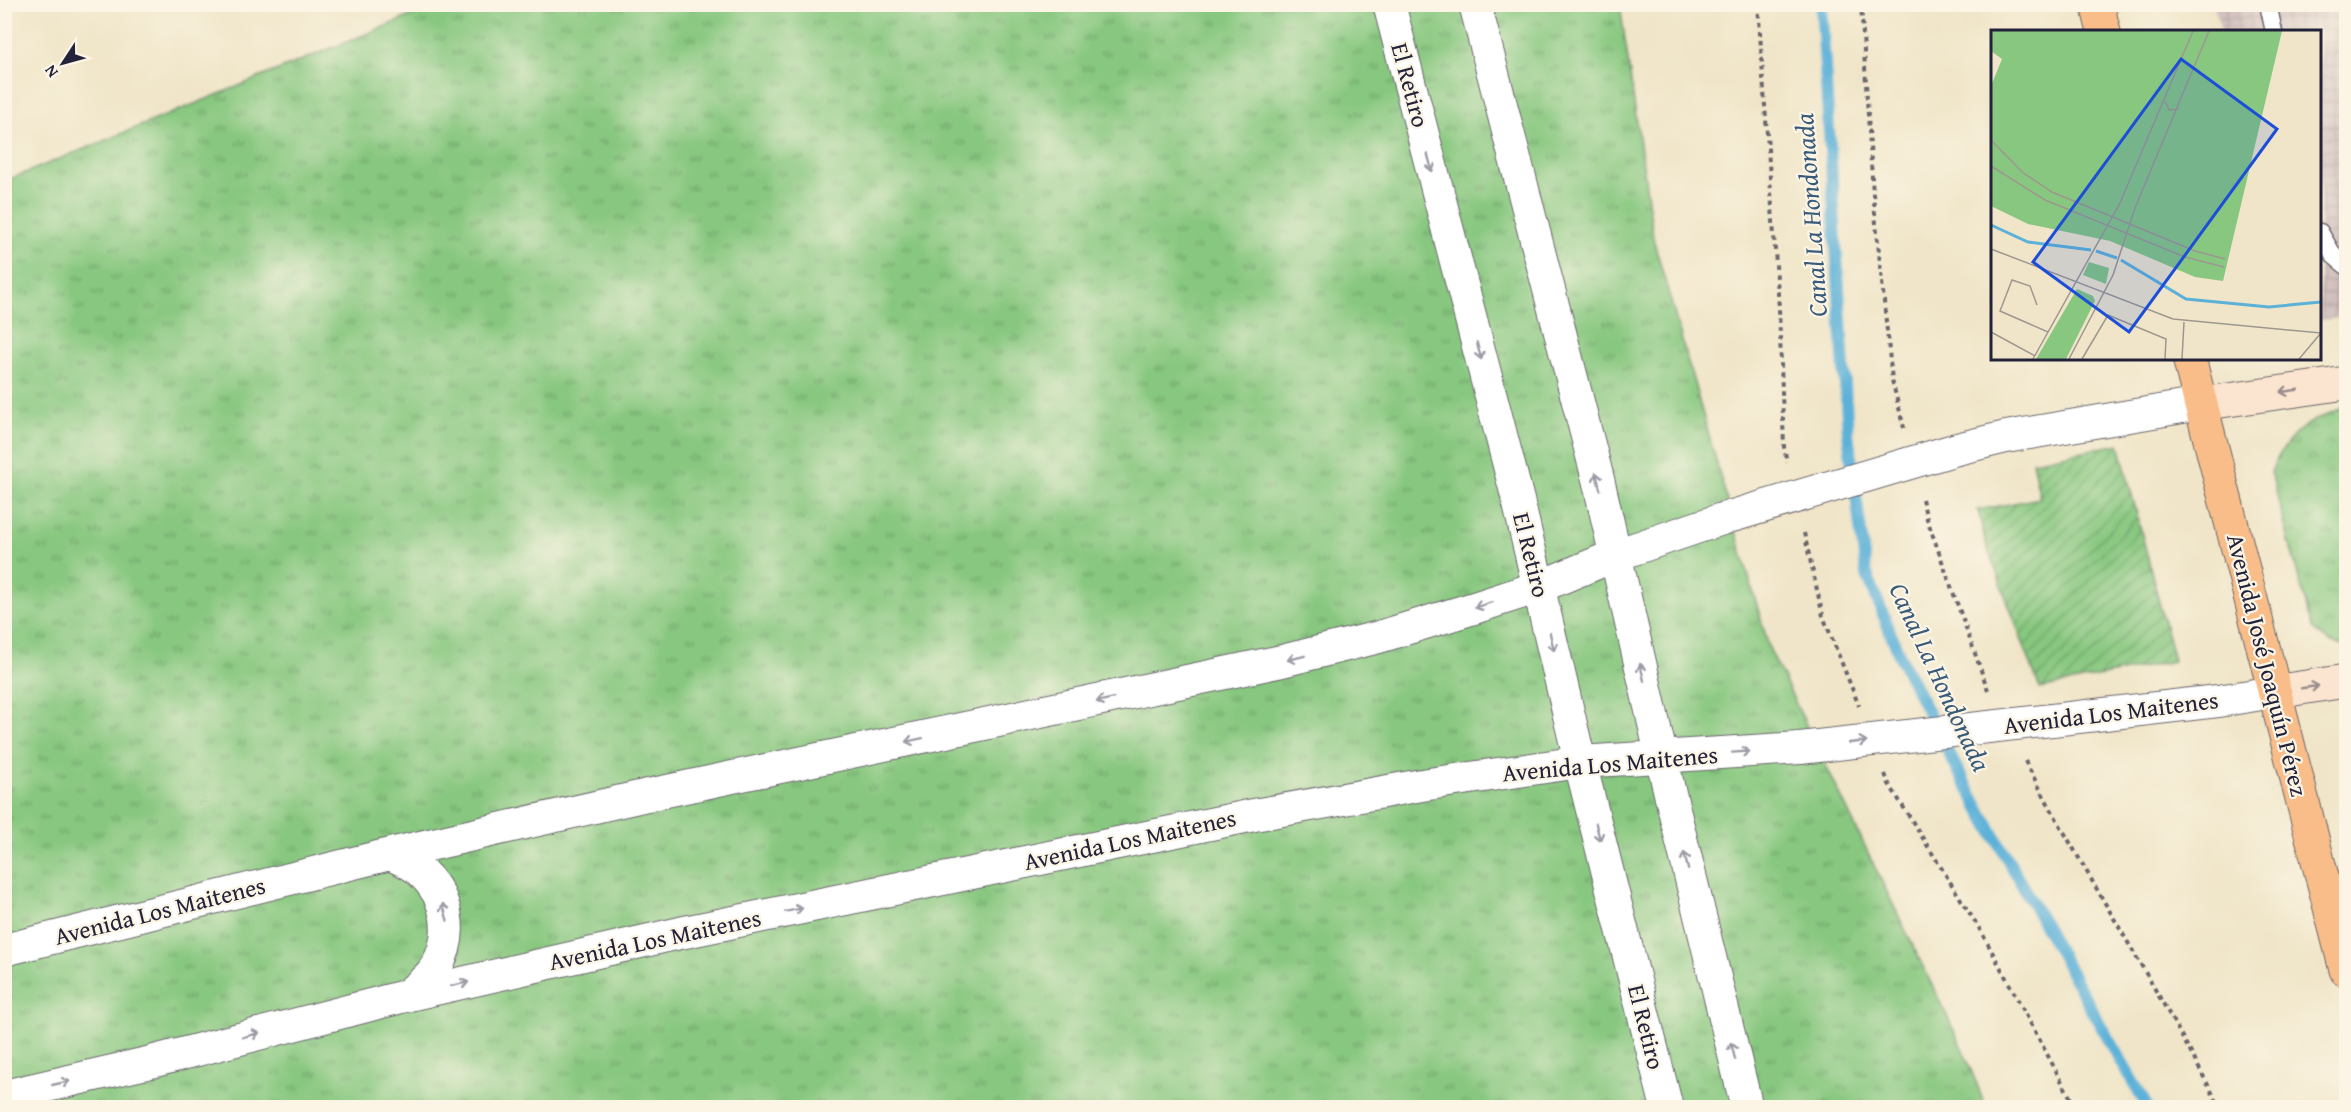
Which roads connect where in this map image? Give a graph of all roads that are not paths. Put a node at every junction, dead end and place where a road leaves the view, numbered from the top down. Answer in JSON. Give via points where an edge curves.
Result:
{"nodes":[{"id":1,"x":1389,"y":4,"type":"edge"},
{"id":2,"x":1475,"y":4,"type":"edge"},
{"id":3,"x":2097,"y":4,"type":"edge"},
{"id":4,"x":2268,"y":4,"type":"edge"},
{"id":5,"x":2104,"y":30,"type":"edge"},
{"id":6,"x":2274,"y":30,"type":"edge"},
{"id":7,"x":2321,"y":235,"type":"edge"},
{"id":8,"x":2346,"y":266,"type":"edge"},
{"id":9,"x":2189,"y":360,"type":"edge"},
{"id":10,"x":2346,"y":383,"type":"edge"},
{"id":11,"x":2200,"y":404,"type":"junction"},
{"id":12,"x":1616,"y":555,"type":"junction"},
{"id":13,"x":1539,"y":586,"type":"junction"},
{"id":14,"x":2346,"y":681,"type":"edge"},
{"id":15,"x":2274,"y":692,"type":"junction"},
{"id":16,"x":1661,"y":758,"type":"junction"},
{"id":17,"x":1580,"y":762,"type":"junction"},
{"id":18,"x":390,"y":854,"type":"junction"},
{"id":19,"x":4,"y":950,"type":"edge"},
{"id":20,"x":2346,"y":970,"type":"edge"},
{"id":21,"x":405,"y":996,"type":"junction"},
{"id":22,"x":4,"y":1096,"type":"edge"},
{"id":23,"x":1667,"y":1107,"type":"edge"},
{"id":24,"x":1747,"y":1107,"type":"edge"}],
"edges":[{"from":1,"to":13,"type":"street","name":"El Retiro","one_way":true},
{"from":12,"to":2,"type":"street","one_way":true},
{"from":3,"to":5,"type":"main road"},
{"from":4,"to":6,"type":"lane"},
{"from":7,"to":8,"type":"lane","via":[[2334,256]]},
{"from":9,"to":11,"type":"main road","name":"Avenida José Joaquín Pérez"},
{"from":10,"to":11,"type":"street","one_way":true},
{"from":11,"to":12,"type":"street","name":"Avenida Los Maitenes","bridge":true,"via":[[1957,449]]},
{"from":11,"to":15,"type":"main road","name":"Avenida José Joaquín Pérez"},
{"from":12,"to":13,"type":"street","name":"Avenida Los Maitenes"},
{"from":16,"to":12,"type":"street","one_way":true},
{"from":13,"to":17,"type":"street","name":"El Retiro","one_way":true},
{"from":13,"to":18,"type":"street","name":"Avenida Los Maitenes","one_way":true,"via":[[1379,637],[1272,664],[644,796]]},
{"from":15,"to":14,"type":"street","one_way":true},
{"from":16,"to":15,"type":"street","name":"Avenida Los Maitenes","one_way":true,"bridge":true,"via":[[1800,748]]},
{"from":15,"to":20,"type":"main road","name":"Avenida José Joaquín Pérez"},
{"from":16,"to":17,"type":"street","name":"Avenida Los Maitenes"},
{"from":24,"to":16,"type":"street","one_way":true},
{"from":21,"to":17,"type":"street","name":"Avenida Los Maitenes","one_way":true,"via":[[680,933],[1254,815],[1422,784]]},
{"from":17,"to":23,"type":"street","name":"El Retiro","one_way":true},
{"from":18,"to":19,"type":"street","name":"Avenida Los Maitenes"},
{"from":21,"to":18,"type":"street","one_way":true,"via":[[436,967],[445,943],[448,918],[439,896],[421,871]]},
{"from":22,"to":21,"type":"street","name":"Avenida Los Maitenes","one_way":true}]}
